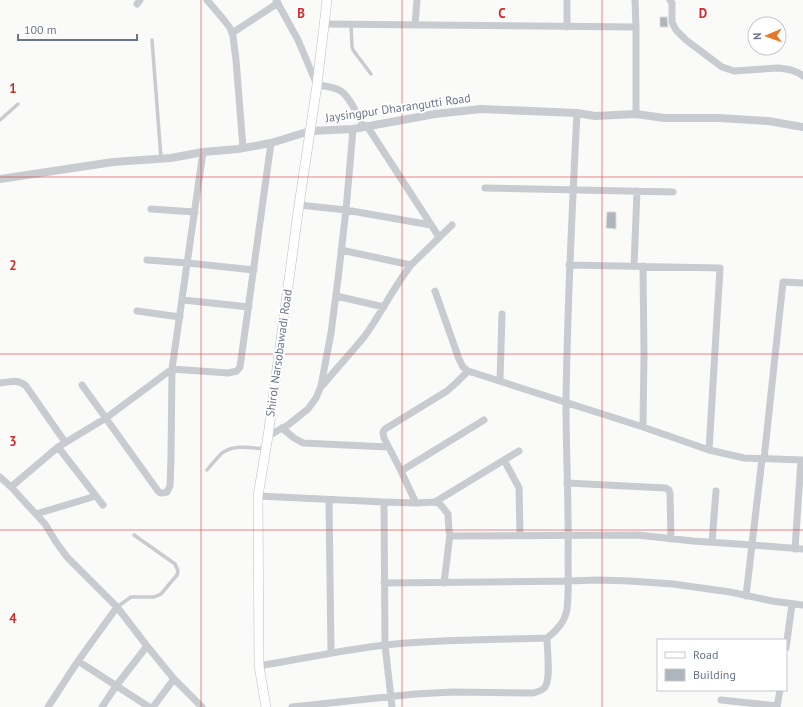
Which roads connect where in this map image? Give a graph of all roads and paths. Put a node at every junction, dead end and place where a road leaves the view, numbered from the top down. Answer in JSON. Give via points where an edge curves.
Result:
{"nodes":[{"id":1,"x":207,"y":0,"type":"edge"},
{"id":2,"x":327,"y":0,"type":"edge"},
{"id":3,"x":417,"y":0,"type":"edge"},
{"id":4,"x":567,"y":0,"type":"edge"},
{"id":5,"x":635,"y":0,"type":"edge"},
{"id":6,"x":670,"y":0,"type":"edge"},
{"id":7,"x":277,"y":2,"type":"edge"},
{"id":8,"x":324,"y":24,"type":"junction"},
{"id":9,"x":351,"y":25,"type":"junction"},
{"id":10,"x":415,"y":25,"type":"junction"},
{"id":11,"x":567,"y":27,"type":"junction"},
{"id":12,"x":636,"y":28,"type":"junction"},
{"id":13,"x":232,"y":33,"type":"junction"},
{"id":14,"x":152,"y":40,"type":"dead end"},
{"id":15,"x":371,"y":74,"type":"dead end"},
{"id":16,"x":803,"y":76,"type":"edge"},
{"id":17,"x":317,"y":85,"type":"junction"},
{"id":18,"x":18,"y":104,"type":"dead end"},
{"id":19,"x":577,"y":113,"type":"junction"},
{"id":20,"x":636,"y":114,"type":"junction"},
{"id":21,"x":0,"y":120,"type":"edge"},
{"id":22,"x":365,"y":127,"type":"junction"},
{"id":23,"x":803,"y":127,"type":"edge"},
{"id":24,"x":353,"y":129,"type":"junction"},
{"id":25,"x":310,"y":131,"type":"junction"},
{"id":26,"x":271,"y":143,"type":"junction"},
{"id":27,"x":243,"y":148,"type":"junction"},
{"id":28,"x":203,"y":152,"type":"junction"},
{"id":29,"x":161,"y":159,"type":"junction"},
{"id":30,"x":0,"y":179,"type":"edge"},
{"id":31,"x":485,"y":188,"type":"dead end"},
{"id":32,"x":573,"y":190,"type":"junction"},
{"id":33,"x":637,"y":191,"type":"junction"},
{"id":34,"x":673,"y":192,"type":"dead end"},
{"id":35,"x":299,"y":205,"type":"junction"},
{"id":36,"x":151,"y":209,"type":"dead end"},
{"id":37,"x":346,"y":210,"type":"junction"},
{"id":38,"x":195,"y":212,"type":"junction"},
{"id":39,"x":431,"y":225,"type":"junction"},
{"id":40,"x":452,"y":225,"type":"dead end"},
{"id":41,"x":439,"y":237,"type":"junction"},
{"id":42,"x":341,"y":250,"type":"junction"},
{"id":43,"x":147,"y":260,"type":"dead end"},
{"id":44,"x":188,"y":263,"type":"junction"},
{"id":45,"x":411,"y":265,"type":"junction"},
{"id":46,"x":569,"y":265,"type":"junction"},
{"id":47,"x":634,"y":266,"type":"junction"},
{"id":48,"x":643,"y":266,"type":"junction"},
{"id":49,"x":254,"y":270,"type":"junction"},
{"id":50,"x":803,"y":283,"type":"edge"},
{"id":51,"x":435,"y":291,"type":"dead end"},
{"id":52,"x":336,"y":296,"type":"junction"},
{"id":53,"x":183,"y":300,"type":"junction"},
{"id":54,"x":249,"y":307,"type":"junction"},
{"id":55,"x":384,"y":307,"type":"junction"},
{"id":56,"x":137,"y":311,"type":"dead end"},
{"id":57,"x":502,"y":314,"type":"dead end"},
{"id":58,"x":180,"y":317,"type":"junction"},
{"id":59,"x":172,"y":369,"type":"junction"},
{"id":60,"x":468,"y":370,"type":"junction"},
{"id":61,"x":500,"y":381,"type":"junction"},
{"id":62,"x":0,"y":383,"type":"edge"},
{"id":63,"x":82,"y":385,"type":"dead end"},
{"id":64,"x":321,"y":386,"type":"junction"},
{"id":65,"x":566,"y":403,"type":"junction"},
{"id":66,"x":106,"y":418,"type":"junction"},
{"id":67,"x":484,"y":420,"type":"dead end"},
{"id":68,"x":643,"y":426,"type":"junction"},
{"id":69,"x":282,"y":428,"type":"junction"},
{"id":70,"x":268,"y":436,"type":"junction"},
{"id":71,"x":65,"y":442,"type":"junction"},
{"id":72,"x":58,"y":447,"type":"junction"},
{"id":73,"x":388,"y":447,"type":"junction"},
{"id":74,"x":266,"y":449,"type":"junction"},
{"id":75,"x":709,"y":450,"type":"junction"},
{"id":76,"x":519,"y":451,"type":"dead end"},
{"id":77,"x":763,"y":459,"type":"junction"},
{"id":78,"x":504,"y":460,"type":"junction"},
{"id":79,"x":802,"y":460,"type":"edge"},
{"id":80,"x":207,"y":470,"type":"dead end"},
{"id":81,"x":401,"y":471,"type":"junction"},
{"id":82,"x":0,"y":477,"type":"edge"},
{"id":83,"x":567,"y":483,"type":"junction"},
{"id":84,"x":11,"y":487,"type":"junction"},
{"id":85,"x":716,"y":491,"type":"dead end"},
{"id":86,"x":96,"y":496,"type":"junction"},
{"id":87,"x":258,"y":496,"type":"junction"},
{"id":88,"x":328,"y":500,"type":"junction"},
{"id":89,"x":384,"y":502,"type":"junction"},
{"id":90,"x":435,"y":502,"type":"junction"},
{"id":91,"x":416,"y":503,"type":"junction"},
{"id":92,"x":102,"y":505,"type":"dead end"},
{"id":93,"x":36,"y":514,"type":"junction"},
{"id":94,"x":450,"y":534,"type":"junction"},
{"id":95,"x":134,"y":535,"type":"dead end"},
{"id":96,"x":520,"y":535,"type":"junction"},
{"id":97,"x":568,"y":535,"type":"junction"},
{"id":98,"x":671,"y":539,"type":"junction"},
{"id":99,"x":712,"y":542,"type":"junction"},
{"id":100,"x":752,"y":545,"type":"junction"},
{"id":101,"x":799,"y":549,"type":"edge"},
{"id":102,"x":568,"y":581,"type":"junction"},
{"id":103,"x":384,"y":583,"type":"junction"},
{"id":104,"x":444,"y":583,"type":"junction"},
{"id":105,"x":746,"y":596,"type":"junction"},
{"id":106,"x":792,"y":604,"type":"junction"},
{"id":107,"x":803,"y":605,"type":"edge"},
{"id":108,"x":117,"y":606,"type":"junction"},
{"id":109,"x":547,"y":638,"type":"junction"},
{"id":110,"x":787,"y":641,"type":"edge"},
{"id":111,"x":385,"y":645,"type":"junction"},
{"id":112,"x":147,"y":646,"type":"junction"},
{"id":113,"x":331,"y":653,"type":"junction"},
{"id":114,"x":78,"y":661,"type":"junction"},
{"id":115,"x":259,"y":666,"type":"junction"},
{"id":116,"x":174,"y":679,"type":"junction"},
{"id":117,"x":116,"y":686,"type":"junction"},
{"id":118,"x":780,"y":691,"type":"edge"},
{"id":119,"x":391,"y":697,"type":"junction"},
{"id":120,"x":721,"y":700,"type":"dead end"},
{"id":121,"x":48,"y":707,"type":"edge"},
{"id":122,"x":102,"y":707,"type":"edge"},
{"id":123,"x":149,"y":707,"type":"edge"},
{"id":124,"x":153,"y":707,"type":"edge"},
{"id":125,"x":202,"y":707,"type":"edge"},
{"id":126,"x":266,"y":707,"type":"edge"},
{"id":127,"x":292,"y":707,"type":"edge"},
{"id":128,"x":392,"y":707,"type":"edge"},
{"id":129,"x":777,"y":707,"type":"edge"}],
"edges":[{"from":1,"to":13,"type":"street"},
{"from":2,"to":8,"type":"main road","name":"Shirol Narsobawadi Road"},
{"from":3,"to":10,"type":"street"},
{"from":4,"to":11,"type":"street"},
{"from":5,"to":12,"type":"street"},
{"from":6,"to":16,"type":"street","via":[[672,22],[676,30],[722,67],[734,71],[785,68]]},
{"from":7,"to":13,"type":"street"},
{"from":7,"to":17,"type":"street","via":[[298,40]]},
{"from":8,"to":9,"type":"street"},
{"from":8,"to":17,"type":"main road","name":"Shirol Narsobawadi Road"},
{"from":9,"to":10,"type":"street"},
{"from":9,"to":15,"type":"lane","via":[[353,50]]},
{"from":10,"to":11,"type":"street"},
{"from":11,"to":12,"type":"street"},
{"from":12,"to":20,"type":"street"},
{"from":13,"to":27,"type":"street"},
{"from":14,"to":29,"type":"lane"},
{"from":17,"to":22,"type":"street","via":[[343,92]]},
{"from":17,"to":25,"type":"main road","name":"Shirol Narsobawadi Road"},
{"from":18,"to":21,"type":"lane"},
{"from":19,"to":20,"type":"street","name":"Jaysingpur Dharangutti Road","via":[[595,116]]},
{"from":19,"to":22,"type":"street","name":"Jaysingpur Dharangutti Road","via":[[481,109],[435,114]]},
{"from":19,"to":32,"type":"street"},
{"from":20,"to":23,"type":"street","name":"Jaysingpur Dharangutti Road","via":[[664,118],[719,118]]},
{"from":22,"to":24,"type":"street","name":"Jaysingpur Dharangutti Road"},
{"from":22,"to":39,"type":"street"},
{"from":24,"to":25,"type":"street","name":"Jaysingpur Dharangutti Road"},
{"from":24,"to":37,"type":"street"},
{"from":25,"to":26,"type":"street","name":"Jaysingpur Dharangutti Road"},
{"from":25,"to":35,"type":"main road","name":"Shirol Narsobawadi Road"},
{"from":26,"to":27,"type":"street","name":"Jaysingpur Dharangutti Road"},
{"from":26,"to":49,"type":"street"},
{"from":27,"to":28,"type":"street","name":"Jaysingpur Dharangutti Road"},
{"from":28,"to":29,"type":"street","name":"Jaysingpur Dharangutti Road"},
{"from":28,"to":38,"type":"street"},
{"from":29,"to":30,"type":"street","name":"Jaysingpur Dharangutti Road","via":[[113,162]]},
{"from":31,"to":32,"type":"street"},
{"from":32,"to":33,"type":"street"},
{"from":32,"to":46,"type":"street"},
{"from":33,"to":34,"type":"street"},
{"from":33,"to":47,"type":"street"},
{"from":35,"to":37,"type":"street"},
{"from":35,"to":70,"type":"main road","name":"Shirol Narsobawadi Road"},
{"from":36,"to":38,"type":"street"},
{"from":37,"to":39,"type":"street"},
{"from":37,"to":42,"type":"street"},
{"from":38,"to":44,"type":"street"},
{"from":39,"to":41,"type":"street"},
{"from":40,"to":41,"type":"street"},
{"from":41,"to":45,"type":"street"},
{"from":42,"to":45,"type":"street"},
{"from":42,"to":52,"type":"street"},
{"from":43,"to":44,"type":"street"},
{"from":44,"to":49,"type":"street"},
{"from":44,"to":53,"type":"street"},
{"from":45,"to":55,"type":"street"},
{"from":46,"to":47,"type":"street"},
{"from":46,"to":65,"type":"street"},
{"from":47,"to":48,"type":"street"},
{"from":48,"to":68,"type":"street"},
{"from":48,"to":75,"type":"street","via":[[720,268]]},
{"from":49,"to":54,"type":"street"},
{"from":50,"to":77,"type":"street","via":[[783,282]]},
{"from":51,"to":60,"type":"street","via":[[459,359]]},
{"from":52,"to":55,"type":"street"},
{"from":52,"to":64,"type":"street"},
{"from":53,"to":54,"type":"street"},
{"from":53,"to":58,"type":"street"},
{"from":54,"to":59,"type":"street","via":[[240,367],[237,371],[228,373]]},
{"from":55,"to":64,"type":"street","via":[[364,337]]},
{"from":56,"to":58,"type":"street"},
{"from":57,"to":61,"type":"street"},
{"from":58,"to":59,"type":"street"},
{"from":59,"to":66,"type":"street"},
{"from":59,"to":66,"type":"street","via":[[170,486],[167,492],[158,491]]},
{"from":60,"to":61,"type":"street"},
{"from":60,"to":73,"type":"street","via":[[447,391],[385,429],[383,435]]},
{"from":61,"to":65,"type":"street"},
{"from":62,"to":71,"type":"street","via":[[23,383]]},
{"from":63,"to":66,"type":"street"},
{"from":64,"to":69,"type":"street","via":[[308,409]]},
{"from":65,"to":68,"type":"street"},
{"from":65,"to":83,"type":"street"},
{"from":66,"to":71,"type":"street"},
{"from":67,"to":81,"type":"street"},
{"from":68,"to":75,"type":"street"},
{"from":69,"to":70,"type":"street"},
{"from":69,"to":73,"type":"street","via":[[303,443]]},
{"from":70,"to":74,"type":"main road","name":"Shirol Narsobawadi Road"},
{"from":71,"to":72,"type":"street"},
{"from":72,"to":84,"type":"street"},
{"from":72,"to":86,"type":"street"},
{"from":73,"to":81,"type":"street"},
{"from":74,"to":80,"type":"lane","via":[[227,450]]},
{"from":74,"to":87,"type":"main road","name":"Shirol Narsobawadi Road"},
{"from":75,"to":77,"type":"street","via":[[744,458]]},
{"from":76,"to":78,"type":"street"},
{"from":77,"to":79,"type":"street"},
{"from":77,"to":100,"type":"street"},
{"from":78,"to":90,"type":"street"},
{"from":78,"to":96,"type":"street","via":[[518,488]]},
{"from":79,"to":101,"type":"street"},
{"from":81,"to":91,"type":"street"},
{"from":82,"to":84,"type":"street"},
{"from":83,"to":97,"type":"street"},
{"from":83,"to":98,"type":"street","via":[[669,490]]},
{"from":84,"to":93,"type":"street"},
{"from":85,"to":99,"type":"street"},
{"from":86,"to":92,"type":"street"},
{"from":86,"to":93,"type":"street"},
{"from":87,"to":88,"type":"street"},
{"from":87,"to":115,"type":"main road","name":"Shirol Narsobawadi Road"},
{"from":88,"to":89,"type":"street"},
{"from":88,"to":113,"type":"street"},
{"from":89,"to":91,"type":"street"},
{"from":89,"to":103,"type":"street"},
{"from":90,"to":91,"type":"street"},
{"from":90,"to":94,"type":"street","via":[[448,514]]},
{"from":93,"to":108,"type":"street","via":[[67,557]]},
{"from":94,"to":96,"type":"street"},
{"from":94,"to":104,"type":"street"},
{"from":95,"to":108,"type":"lane","via":[[175,564],[178,571],[158,596],[131,597]]},
{"from":96,"to":97,"type":"street"},
{"from":97,"to":98,"type":"street","via":[[637,535]]},
{"from":97,"to":102,"type":"street"},
{"from":98,"to":99,"type":"street"},
{"from":99,"to":100,"type":"street"},
{"from":100,"to":101,"type":"street"},
{"from":100,"to":105,"type":"street"},
{"from":102,"to":104,"type":"street"},
{"from":102,"to":105,"type":"street","via":[[673,584]]},
{"from":102,"to":109,"type":"street","via":[[564,621]]},
{"from":103,"to":104,"type":"street"},
{"from":103,"to":111,"type":"street"},
{"from":105,"to":106,"type":"street"},
{"from":106,"to":107,"type":"street"},
{"from":106,"to":110,"type":"street"},
{"from":108,"to":112,"type":"street"},
{"from":108,"to":114,"type":"street"},
{"from":109,"to":111,"type":"street"},
{"from":109,"to":119,"type":"street","via":[[547,682],[539,691],[453,692]]},
{"from":111,"to":113,"type":"street"},
{"from":111,"to":119,"type":"street"},
{"from":112,"to":116,"type":"street"},
{"from":112,"to":117,"type":"street"},
{"from":113,"to":115,"type":"street"},
{"from":114,"to":117,"type":"street"},
{"from":114,"to":121,"type":"street"},
{"from":115,"to":126,"type":"main road","name":"Shirol Narsobawadi Road"},
{"from":116,"to":124,"type":"street"},
{"from":116,"to":125,"type":"street"},
{"from":117,"to":122,"type":"street"},
{"from":117,"to":123,"type":"street"},
{"from":118,"to":129,"type":"street"},
{"from":119,"to":127,"type":"street"},
{"from":119,"to":128,"type":"street"},
{"from":120,"to":129,"type":"street"}]}
